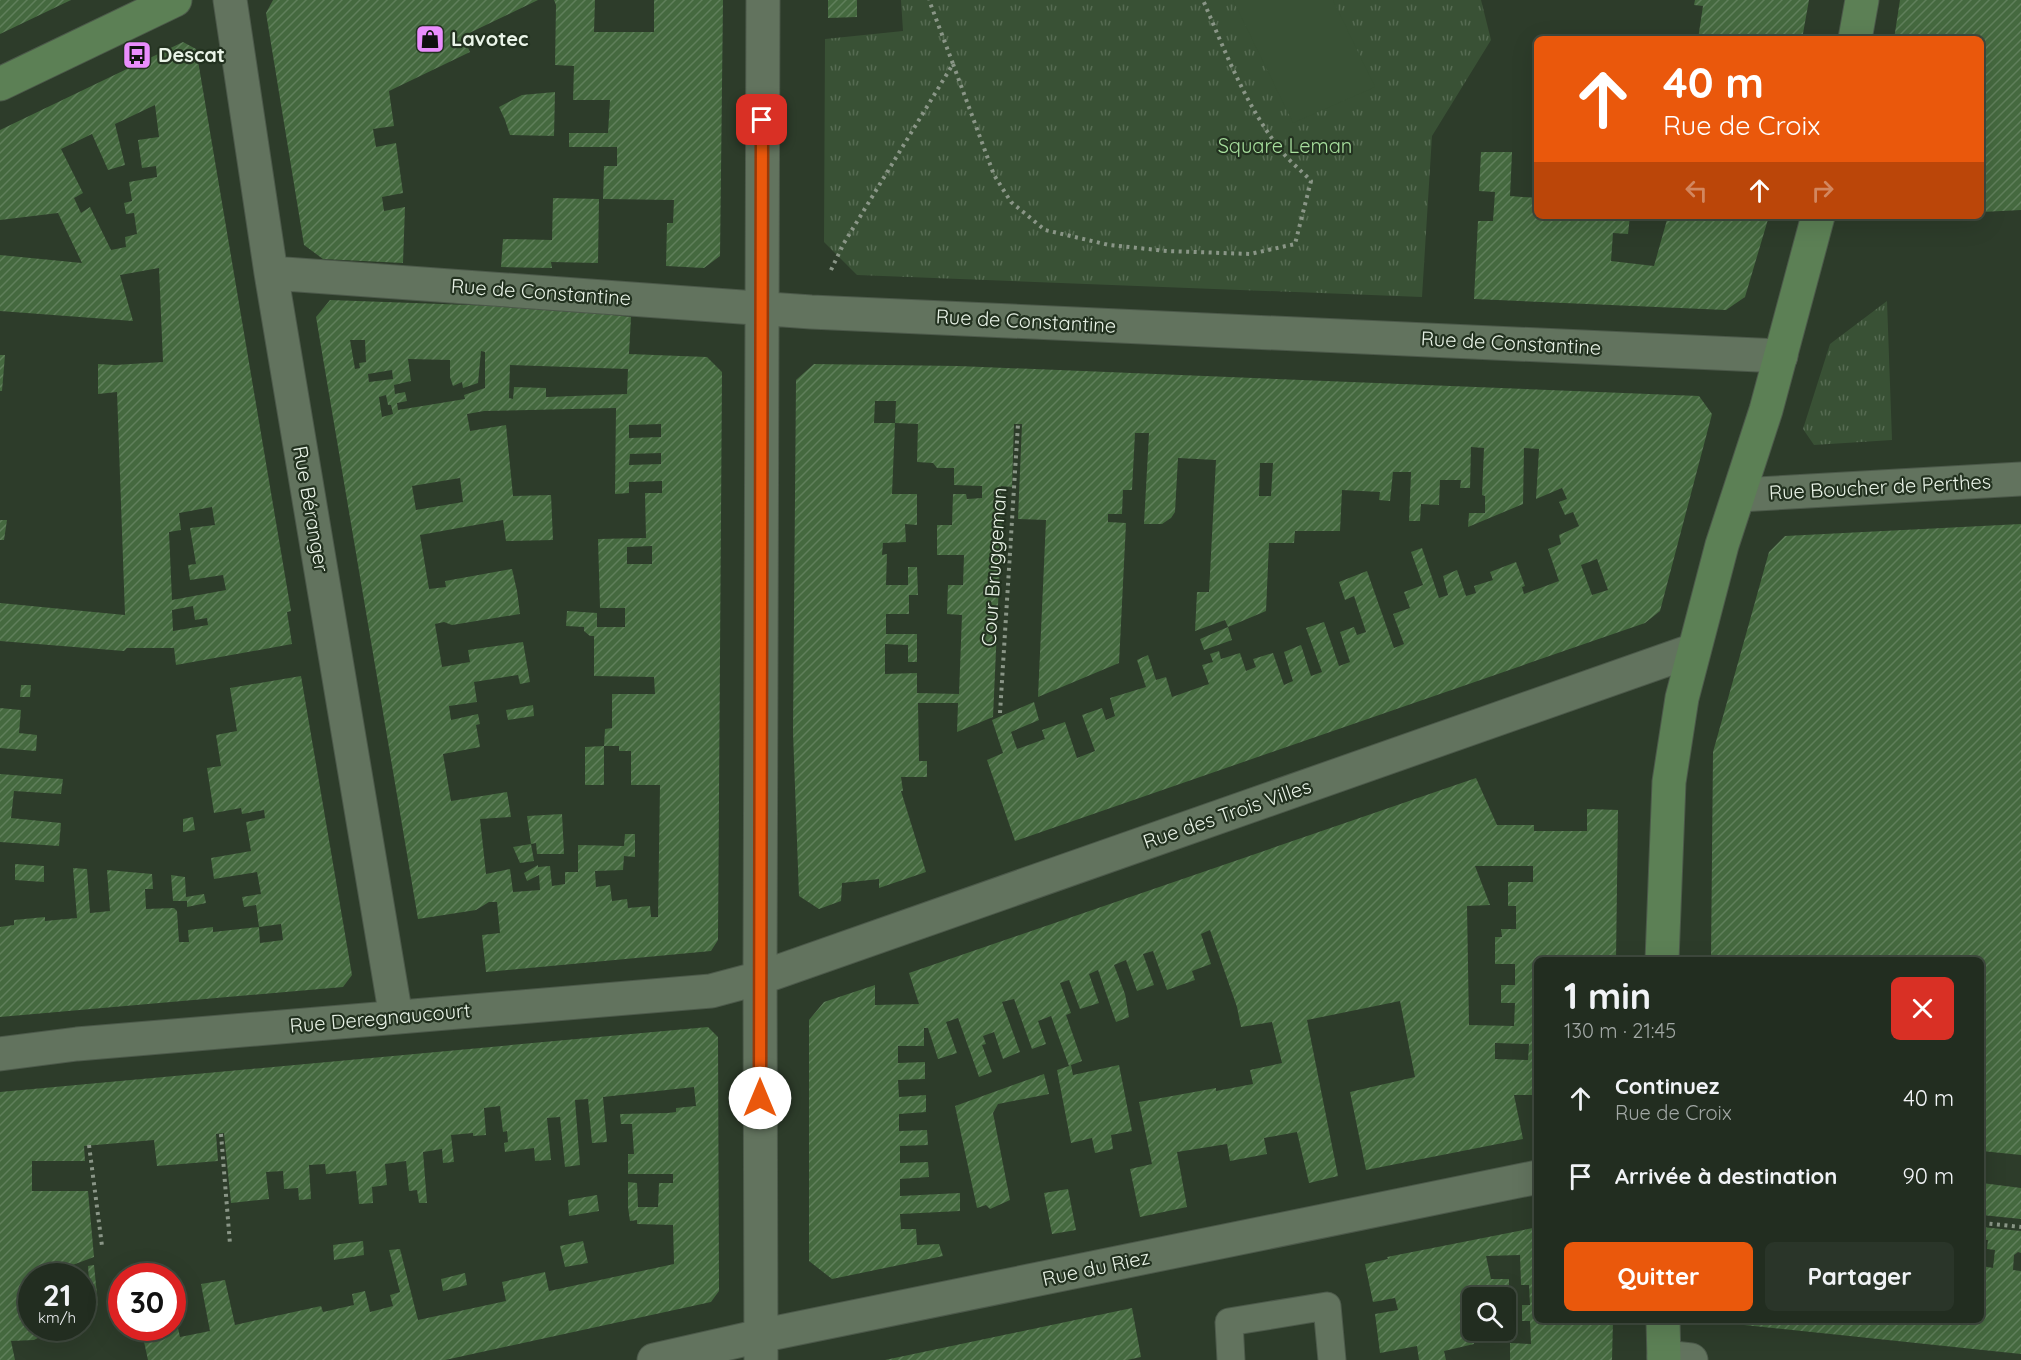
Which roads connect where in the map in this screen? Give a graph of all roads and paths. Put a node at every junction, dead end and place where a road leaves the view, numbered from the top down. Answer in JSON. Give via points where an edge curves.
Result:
{"nodes":[{"id":1,"x":175,"y":0,"type":"edge"},
{"id":2,"x":230,"y":0,"type":"edge"},
{"id":3,"x":763,"y":0,"type":"edge"},
{"id":4,"x":929,"y":0,"type":"edge"},
{"id":5,"x":1203,"y":0,"type":"edge"},
{"id":6,"x":1862,"y":0,"type":"edge"},
{"id":7,"x":1856,"y":36,"type":"edge"},
{"id":8,"x":953,"y":64,"type":"junction"},
{"id":9,"x":0,"y":84,"type":"edge"},
{"id":10,"x":1817,"y":219,"type":"edge"},
{"id":11,"x":271,"y":273,"type":"junction"},
{"id":12,"x":762,"y":308,"type":"junction"},
{"id":13,"x":811,"y":312,"type":"junction"},
{"id":14,"x":1781,"y":356,"type":"junction"},
{"id":15,"x":1018,"y":424,"type":"dead end"},
{"id":16,"x":2021,"y":479,"type":"edge"},
{"id":17,"x":1739,"y":495,"type":"junction"},
{"id":18,"x":1694,"y":650,"type":"junction"},
{"id":19,"x":1000,"y":713,"type":"dead end"},
{"id":20,"x":1662,"y":957,"type":"edge"},
{"id":21,"x":759,"y":978,"type":"junction"},
{"id":22,"x":396,"y":1017,"type":"junction"},
{"id":23,"x":0,"y":1054,"type":"edge"},
{"id":24,"x":221,"y":1134,"type":"dead end"},
{"id":25,"x":89,"y":1145,"type":"dead end"},
{"id":26,"x":1534,"y":1178,"type":"edge"},
{"id":27,"x":1984,"y":1223,"type":"edge"},
{"id":28,"x":2021,"y":1227,"type":"edge"},
{"id":29,"x":230,"y":1245,"type":"dead end"},
{"id":30,"x":102,"y":1246,"type":"dead end"},
{"id":31,"x":1664,"y":1323,"type":"edge"},
{"id":32,"x":760,"y":1348,"type":"edge"},
{"id":33,"x":1673,"y":1359,"type":"edge"},
{"id":34,"x":654,"y":1360,"type":"edge"},
{"id":35,"x":1231,"y":1360,"type":"edge"},
{"id":36,"x":1332,"y":1360,"type":"edge"}],
"edges":[{"from":1,"to":9,"type":"street"},
{"from":2,"to":11,"type":"street","name":"Rue Béranger"},
{"from":3,"to":12,"type":"street"},
{"from":4,"to":8,"type":"path"},
{"from":5,"to":8,"type":"path","via":[[1255,111],[1276,145],[1311,181],[1296,244],[1250,254],[1167,251],[1109,245],[1045,230],[1011,202],[994,175]]},
{"from":6,"to":7,"type":"street"},
{"from":8,"to":13,"type":"path","via":[[844,243]]},
{"from":10,"to":14,"type":"street"},
{"from":11,"to":12,"type":"street","name":"Rue de Constantine"},
{"from":11,"to":22,"type":"street","name":"Rue Béranger"},
{"from":12,"to":13,"type":"street","name":"Rue de Constantine"},
{"from":12,"to":21,"type":"street"},
{"from":13,"to":14,"type":"street","name":"Rue de Constantine"},
{"from":14,"to":17,"type":"street"},
{"from":15,"to":19,"type":"path","name":"Cour Bruggeman"},
{"from":16,"to":17,"type":"street","name":"Rue Boucher de Perthes"},
{"from":17,"to":18,"type":"street"},
{"from":18,"to":20,"type":"street","via":[[1669,782]]},
{"from":18,"to":21,"type":"street","name":"Rue des Trois Villes"},
{"from":21,"to":22,"type":"street","name":"Rue Deregnaucourt","via":[[711,991]]},
{"from":21,"to":32,"type":"street"},
{"from":22,"to":23,"type":"street","name":"Rue Deregnaucourt"},
{"from":24,"to":29,"type":"path"},
{"from":25,"to":30,"type":"path"},
{"from":26,"to":32,"type":"street","name":"Rue du Riez"},
{"from":27,"to":28,"type":"path"},
{"from":31,"to":33,"type":"street"},
{"from":32,"to":34,"type":"street","name":"Rue du Riez"},
{"from":35,"to":36,"type":"lane","via":[[1228,1322],[1327,1306]]}]}
